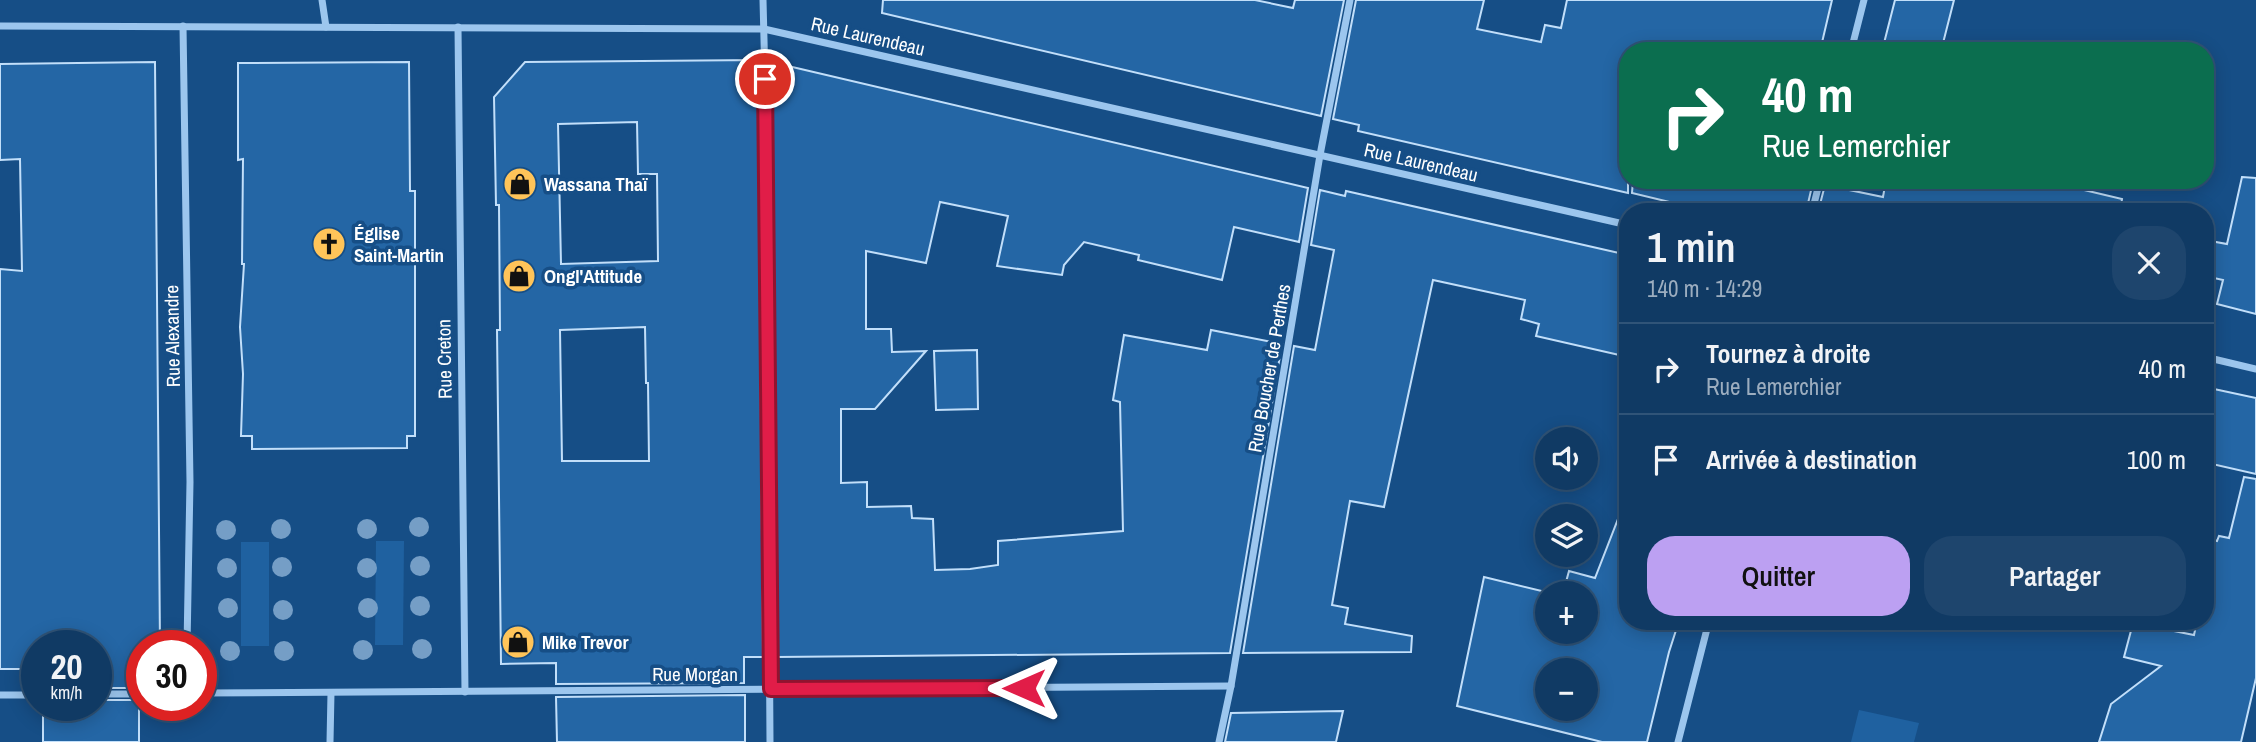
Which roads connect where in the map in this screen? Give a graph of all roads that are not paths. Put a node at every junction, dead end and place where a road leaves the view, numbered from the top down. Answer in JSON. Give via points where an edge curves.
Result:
{"nodes":[{"id":1,"x":323,"y":0,"type":"edge"},
{"id":2,"x":763,"y":0,"type":"edge"},
{"id":3,"x":1350,"y":0,"type":"edge"},
{"id":4,"x":1864,"y":0,"type":"edge"},
{"id":5,"x":0,"y":26,"type":"edge"},
{"id":6,"x":183,"y":26,"type":"junction"},
{"id":7,"x":326,"y":26,"type":"junction"},
{"id":8,"x":458,"y":27,"type":"junction"},
{"id":9,"x":764,"y":29,"type":"junction"},
{"id":10,"x":1853,"y":42,"type":"edge"},
{"id":11,"x":1320,"y":155,"type":"junction"},
{"id":12,"x":1619,"y":223,"type":"edge"},
{"id":13,"x":2214,"y":360,"type":"edge"},
{"id":14,"x":2256,"y":369,"type":"edge"},
{"id":15,"x":187,"y":630,"type":"edge"},
{"id":16,"x":1707,"y":630,"type":"edge"},
{"id":17,"x":1231,"y":686,"type":"junction"},
{"id":18,"x":771,"y":689,"type":"junction"},
{"id":19,"x":465,"y":692,"type":"junction"},
{"id":20,"x":217,"y":693,"type":"edge"},
{"id":21,"x":331,"y":693,"type":"junction"},
{"id":22,"x":0,"y":695,"type":"edge"},
{"id":23,"x":21,"y":695,"type":"edge"},
{"id":24,"x":330,"y":742,"type":"edge"},
{"id":25,"x":770,"y":742,"type":"edge"},
{"id":26,"x":1219,"y":742,"type":"edge"},
{"id":27,"x":1678,"y":742,"type":"edge"}],
"edges":[{"from":1,"to":7,"type":"street"},
{"from":2,"to":9,"type":"street"},
{"from":3,"to":11,"type":"street","name":"Rue Boucher de Perthes"},
{"from":4,"to":10,"type":"street"},
{"from":5,"to":6,"type":"street","name":"Rue Laurendeau"},
{"from":6,"to":7,"type":"street","name":"Rue Laurendeau"},
{"from":6,"to":15,"type":"street","name":"Rue Alexandre","via":[[190,482]]},
{"from":7,"to":8,"type":"street","name":"Rue Laurendeau"},
{"from":8,"to":9,"type":"street","name":"Rue Laurendeau"},
{"from":8,"to":19,"type":"street","name":"Rue Creton"},
{"from":9,"to":11,"type":"street","name":"Rue Laurendeau"},
{"from":9,"to":18,"type":"street"},
{"from":11,"to":12,"type":"street","name":"Rue Laurendeau"},
{"from":11,"to":17,"type":"street","name":"Rue Boucher de Perthes"},
{"from":13,"to":14,"type":"street"},
{"from":16,"to":27,"type":"street"},
{"from":17,"to":18,"type":"street","name":"Rue Morgan"},
{"from":17,"to":26,"type":"street","name":"Rue Boucher de Perthes"},
{"from":18,"to":19,"type":"street","name":"Rue Morgan"},
{"from":18,"to":25,"type":"street"},
{"from":19,"to":21,"type":"street","name":"Rue Morgan"},
{"from":20,"to":21,"type":"street","name":"Rue Morgan"},
{"from":21,"to":24,"type":"street"},
{"from":22,"to":23,"type":"street"}]}
